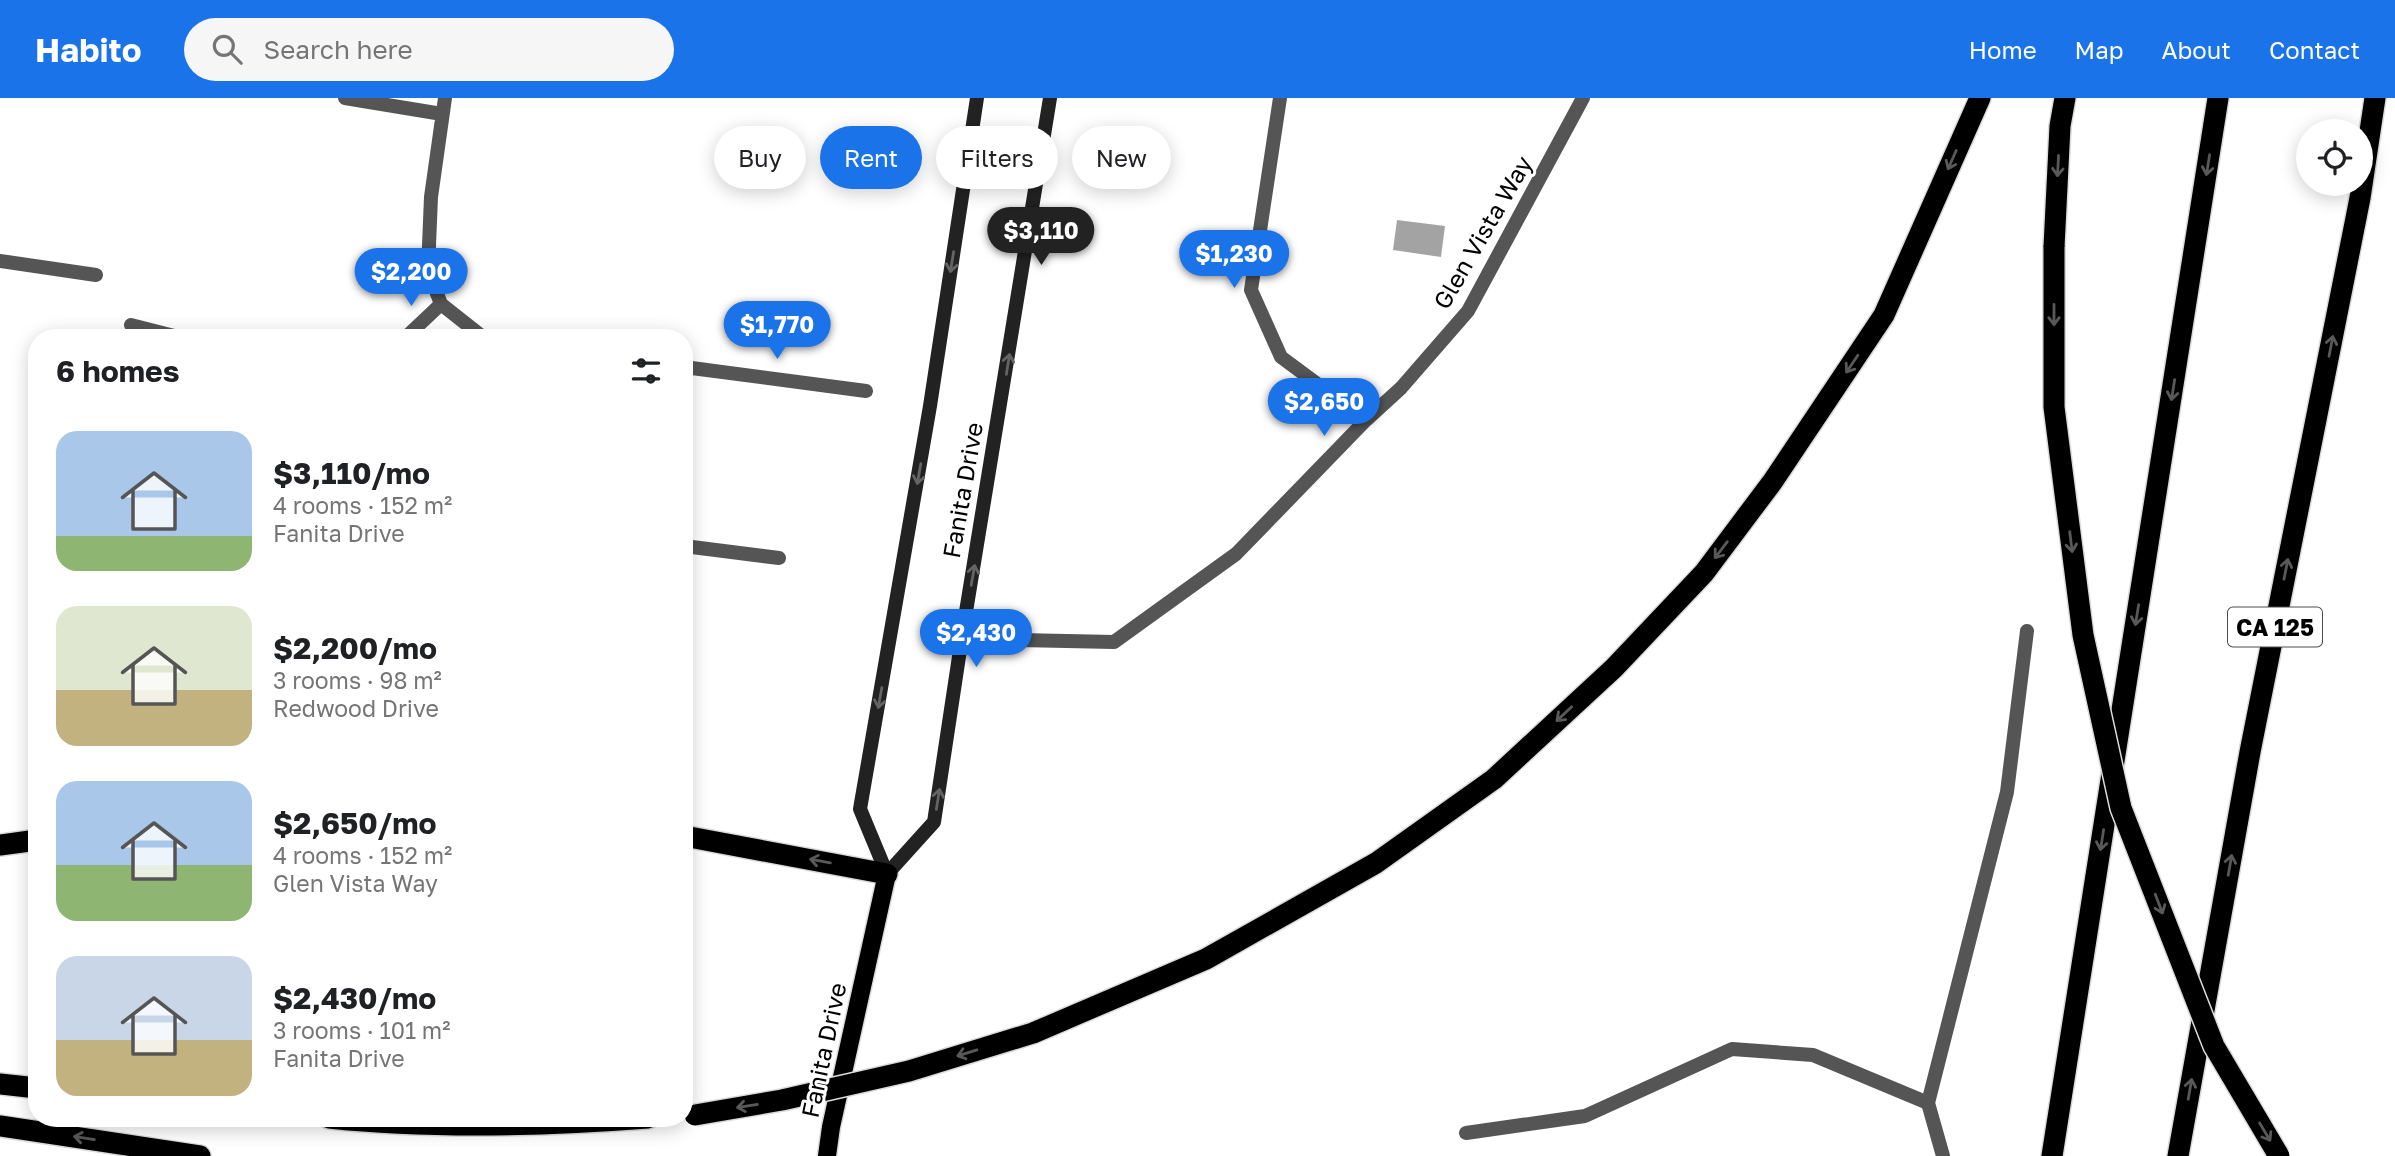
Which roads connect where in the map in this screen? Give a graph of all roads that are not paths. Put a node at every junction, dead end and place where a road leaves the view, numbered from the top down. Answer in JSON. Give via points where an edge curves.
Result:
{"nodes":[{"id":1,"x":345,"y":98,"type":"edge"},
{"id":2,"x":445,"y":98,"type":"edge"},
{"id":3,"x":977,"y":98,"type":"edge"},
{"id":4,"x":1050,"y":98,"type":"edge"},
{"id":5,"x":1280,"y":98,"type":"edge"},
{"id":6,"x":1583,"y":98,"type":"edge"},
{"id":7,"x":1980,"y":98,"type":"edge"},
{"id":8,"x":2064,"y":98,"type":"edge"},
{"id":9,"x":2218,"y":98,"type":"edge"},
{"id":10,"x":2375,"y":98,"type":"edge"},
{"id":11,"x":442,"y":114,"type":"junction"},
{"id":12,"x":0,"y":261,"type":"edge"},
{"id":13,"x":96,"y":275,"type":"dead end"},
{"id":14,"x":442,"y":304,"type":"junction"},
{"id":15,"x":131,"y":325,"type":"dead end"},
{"id":16,"x":147,"y":329,"type":"edge"},
{"id":17,"x":415,"y":329,"type":"edge"},
{"id":18,"x":473,"y":329,"type":"edge"},
{"id":19,"x":693,"y":368,"type":"edge"},
{"id":20,"x":866,"y":391,"type":"dead end"},
{"id":21,"x":1366,"y":420,"type":"junction"},
{"id":22,"x":693,"y":547,"type":"edge"},
{"id":23,"x":779,"y":558,"type":"dead end"},
{"id":24,"x":963,"y":630,"type":"junction"},
{"id":25,"x":2027,"y":631,"type":"dead end"},
{"id":26,"x":693,"y":838,"type":"edge"},
{"id":27,"x":28,"y":841,"type":"edge"},
{"id":28,"x":0,"y":845,"type":"edge"},
{"id":29,"x":887,"y":873,"type":"junction"},
{"id":30,"x":0,"y":1084,"type":"edge"},
{"id":31,"x":28,"y":1087,"type":"edge"},
{"id":32,"x":1928,"y":1103,"type":"junction"},
{"id":33,"x":693,"y":1114,"type":"edge"},
{"id":34,"x":0,"y":1126,"type":"edge"},
{"id":35,"x":1466,"y":1133,"type":"dead end"},
{"id":36,"x":200,"y":1156,"type":"edge"},
{"id":37,"x":827,"y":1156,"type":"edge"},
{"id":38,"x":1942,"y":1156,"type":"edge"},
{"id":39,"x":2052,"y":1156,"type":"edge"},
{"id":40,"x":2180,"y":1156,"type":"edge"},
{"id":41,"x":2279,"y":1156,"type":"edge"}],
"edges":[{"from":1,"to":11,"type":"street"},
{"from":2,"to":11,"type":"street"},
{"from":3,"to":29,"type":"main road","name":"Fanita Drive","one_way":true,"via":[[930,406],[860,809]]},
{"from":24,"to":4,"type":"main road","name":"Fanita Drive","one_way":true},
{"from":5,"to":21,"type":"street","via":[[1251,290],[1281,358]]},
{"from":6,"to":21,"type":"street","name":"Glen Vista Way","via":[[1468,311],[1401,388]]},
{"from":7,"to":33,"type":"highway","one_way":true,"bridge":true,"via":[[1884,315],[1773,481],[1704,573],[1614,668],[1494,779],[1376,863],[1206,960],[1033,1033],[909,1071],[782,1101]]},
{"from":8,"to":41,"type":"highway","one_way":true,"bridge":true,"via":[[2054,247],[2054,407],[2083,635],[2121,808],[2214,1046]]},
{"from":9,"to":39,"type":"highway","one_way":true},
{"from":40,"to":10,"type":"highway","number":"CA 125","one_way":true,"via":[[2250,752],[2360,198]]},
{"from":11,"to":14,"type":"street","via":[[431,197],[428,270]]},
{"from":12,"to":13,"type":"street"},
{"from":14,"to":17,"type":"street"},
{"from":14,"to":18,"type":"street"},
{"from":15,"to":16,"type":"street"},
{"from":19,"to":20,"type":"street"},
{"from":21,"to":24,"type":"street","name":"Glen Vista Way","via":[[1236,554],[1114,642],[1019,640]]},
{"from":22,"to":23,"type":"street"},
{"from":29,"to":24,"type":"main road","name":"Fanita Drive","one_way":true,"via":[[934,822]]},
{"from":25,"to":32,"type":"street","via":[[2007,792]]},
{"from":29,"to":26,"type":"highway","one_way":true},
{"from":27,"to":28,"type":"highway"},
{"from":29,"to":37,"type":"main road","name":"Fanita Drive"},
{"from":30,"to":31,"type":"highway"},
{"from":32,"to":35,"type":"street","via":[[1813,1055],[1732,1049],[1585,1116]]},
{"from":32,"to":38,"type":"street"},
{"from":36,"to":34,"type":"highway","one_way":true}]}
